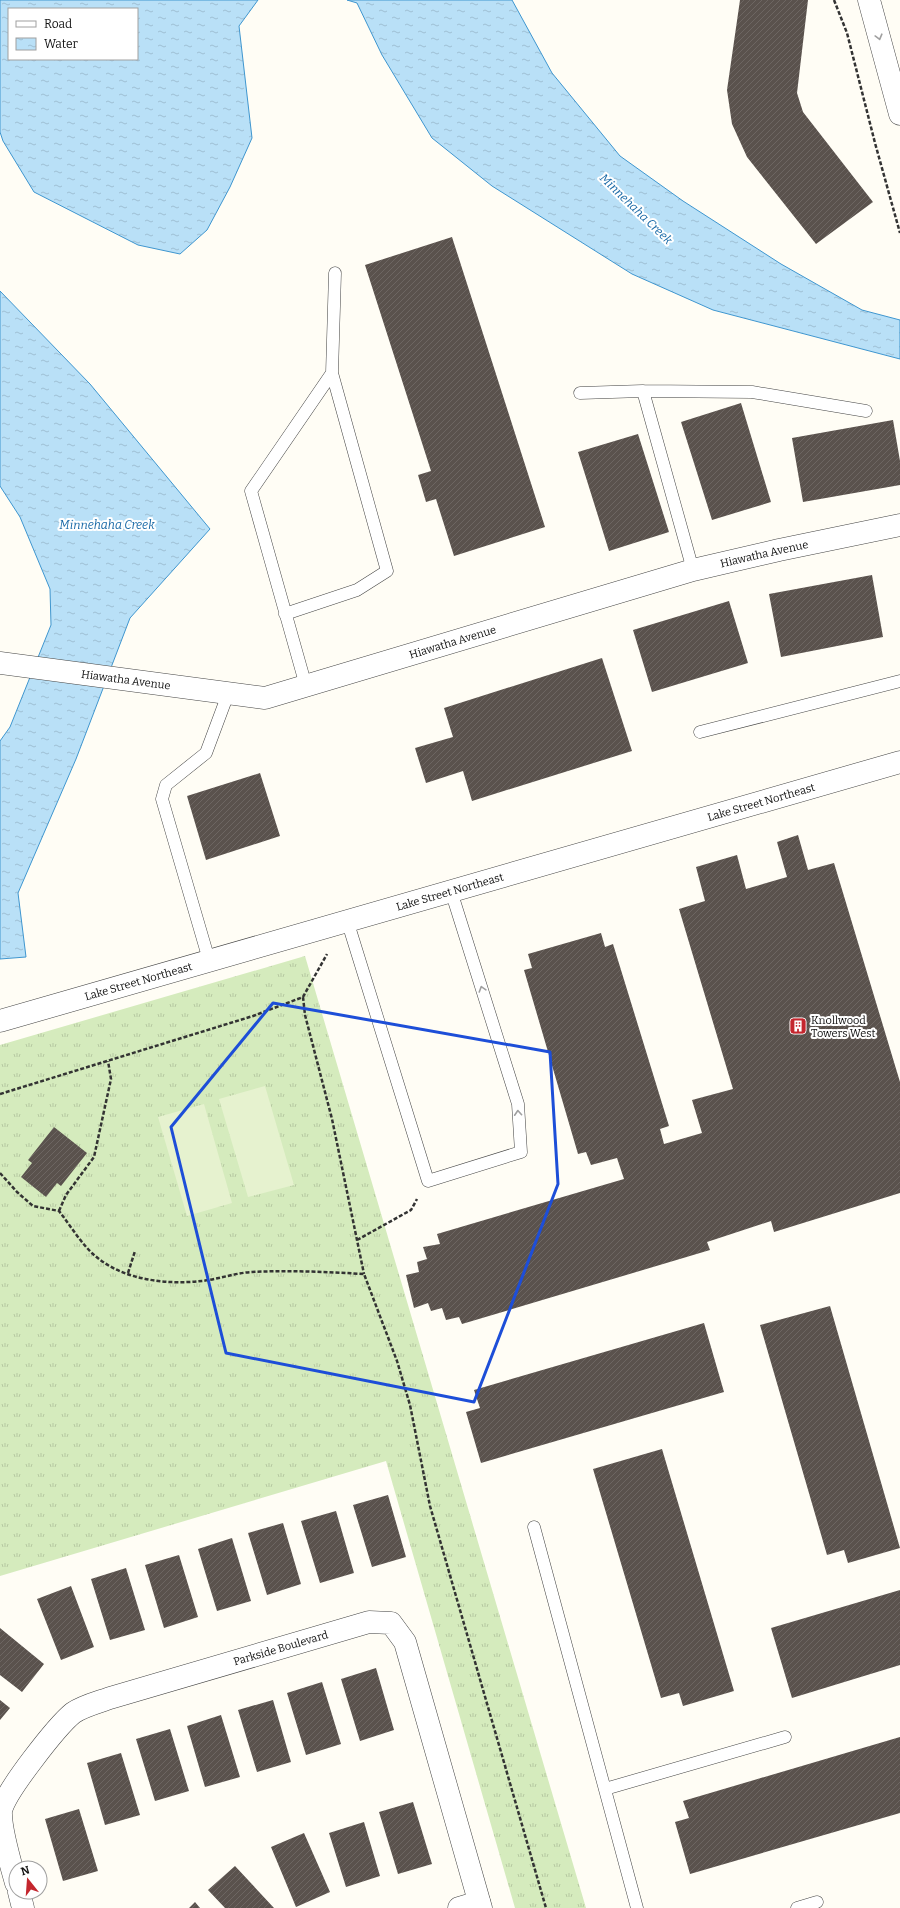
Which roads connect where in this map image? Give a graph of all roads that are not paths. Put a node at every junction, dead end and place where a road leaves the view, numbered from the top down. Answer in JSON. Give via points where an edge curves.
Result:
{"nodes":[{"id":1,"x":869,"y":0,"type":"edge"},
{"id":2,"x":900,"y":114,"type":"edge"},
{"id":3,"x":335,"y":273,"type":"dead end"},
{"id":4,"x":332,"y":373,"type":"junction"},
{"id":5,"x":643,"y":391,"type":"junction"},
{"id":6,"x":580,"y":393,"type":"dead end"},
{"id":7,"x":866,"y":411,"type":"dead end"},
{"id":8,"x":900,"y":526,"type":"edge"},
{"id":9,"x":693,"y":570,"type":"junction"},
{"id":10,"x":285,"y":614,"type":"junction"},
{"id":11,"x":0,"y":663,"type":"edge"},
{"id":12,"x":900,"y":681,"type":"edge"},
{"id":13,"x":306,"y":686,"type":"junction"},
{"id":14,"x":228,"y":694,"type":"junction"},
{"id":15,"x":700,"y":732,"type":"dead end"},
{"id":16,"x":900,"y":762,"type":"edge"},
{"id":17,"x":451,"y":891,"type":"junction"},
{"id":18,"x":337,"y":923,"type":"junction"},
{"id":19,"x":209,"y":960,"type":"junction"},
{"id":20,"x":0,"y":1021,"type":"edge"},
{"id":21,"x":534,"y":1527,"type":"dead end"},
{"id":22,"x":785,"y":1737,"type":"dead end"},
{"id":23,"x":605,"y":1789,"type":"junction"},
{"id":24,"x":10,"y":1860,"type":"edge"},
{"id":25,"x":817,"y":1902,"type":"dead end"},
{"id":26,"x":473,"y":1906,"type":"edge"},
{"id":27,"x":637,"y":1908,"type":"edge"},
{"id":28,"x":797,"y":1908,"type":"edge"}],
"edges":[{"from":1,"to":2,"type":"street","one_way":true},
{"from":3,"to":4,"type":"lane"},
{"from":4,"to":10,"type":"lane","via":[[251,491]]},
{"from":4,"to":10,"type":"lane","via":[[387,571],[357,590]]},
{"from":5,"to":6,"type":"lane"},
{"from":5,"to":7,"type":"lane","via":[[752,392]]},
{"from":5,"to":9,"type":"lane"},
{"from":8,"to":9,"type":"street","name":"Hiawatha Avenue"},
{"from":9,"to":13,"type":"street","name":"Hiawatha Avenue"},
{"from":10,"to":13,"type":"lane"},
{"from":11,"to":14,"type":"street","name":"Hiawatha Avenue"},
{"from":12,"to":15,"type":"lane"},
{"from":13,"to":14,"type":"street","name":"Hiawatha Avenue","via":[[265,698]]},
{"from":14,"to":19,"type":"lane","via":[[206,752],[166,785],[162,800]]},
{"from":16,"to":17,"type":"street","name":"Lake Street Northeast"},
{"from":17,"to":18,"type":"street","name":"Lake Street Northeast"},
{"from":18,"to":17,"type":"lane","one_way":true,"via":[[428,1181],[522,1152],[518,1104]]},
{"from":18,"to":19,"type":"street","name":"Lake Street Northeast"},
{"from":19,"to":20,"type":"street","name":"Lake Street Northeast"},
{"from":21,"to":23,"type":"lane"},
{"from":22,"to":23,"type":"lane"},
{"from":23,"to":27,"type":"lane"},
{"from":24,"to":26,"type":"street","name":"Parkside Boulevard","via":[[3,1836],[1,1811],[13,1787],[55,1732],[74,1712],[110,1698],[369,1622],[391,1624],[405,1642]]},
{"from":25,"to":28,"type":"lane"}]}
